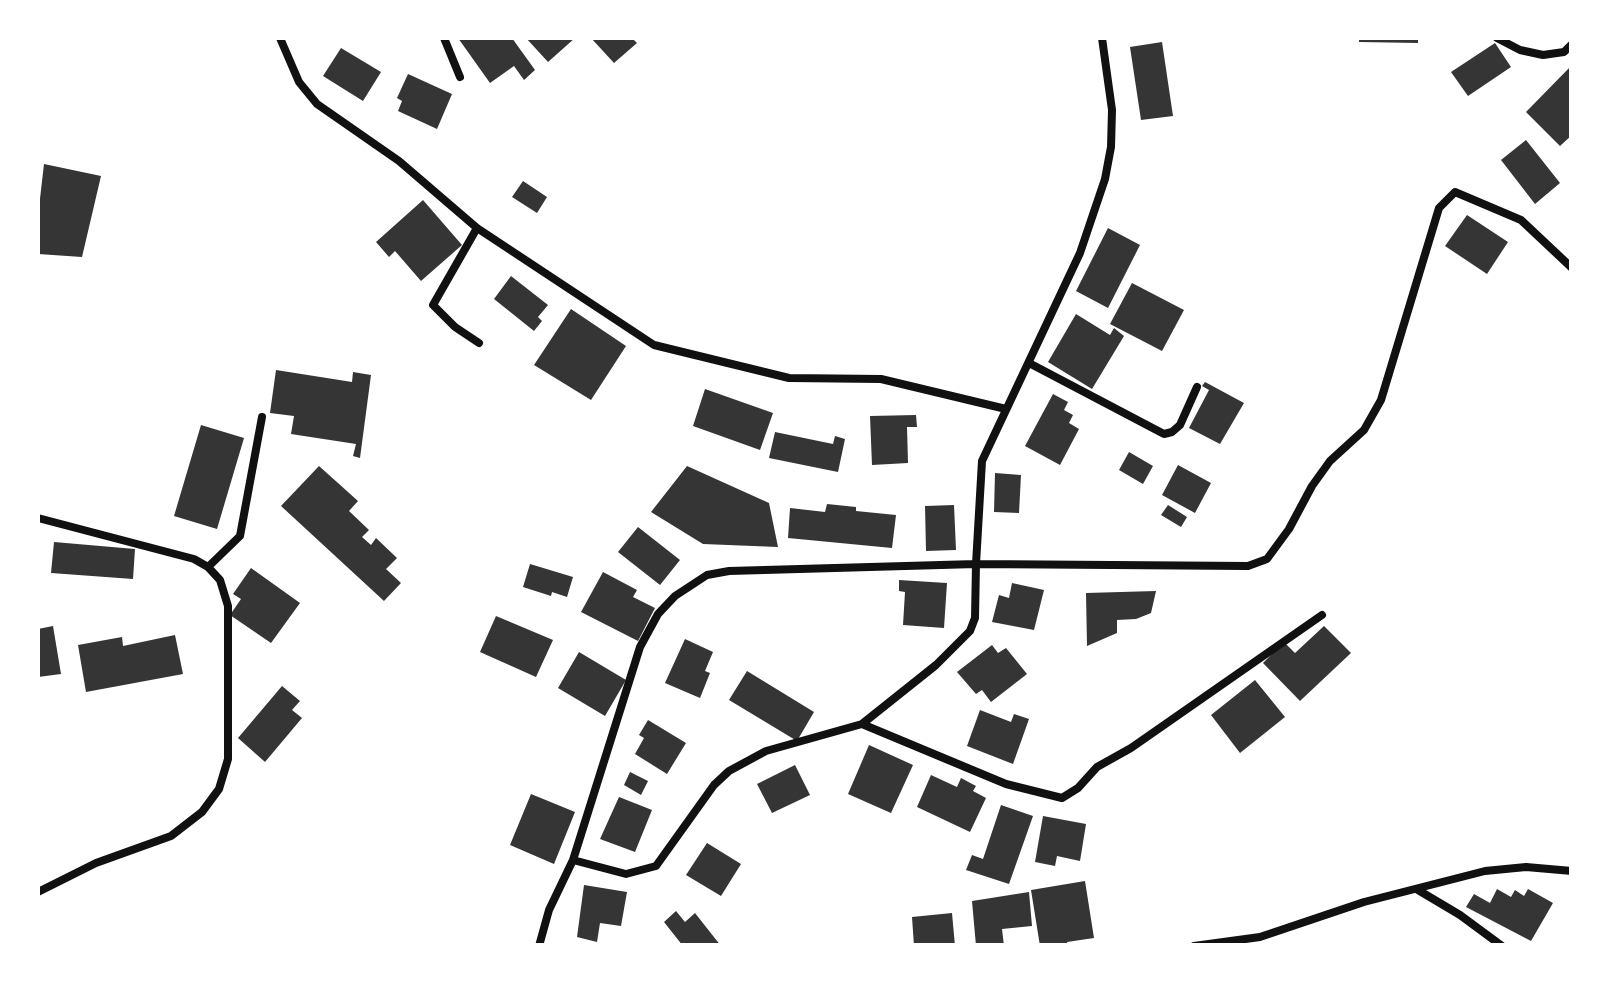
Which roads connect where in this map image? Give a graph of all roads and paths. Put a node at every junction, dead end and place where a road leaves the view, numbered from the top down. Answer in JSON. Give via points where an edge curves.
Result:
{"nodes":[{"id":1,"x":280,"y":38,"type":"edge"},
{"id":2,"x":444,"y":38,"type":"edge"},
{"id":3,"x":1102,"y":38,"type":"edge"},
{"id":4,"x":1498,"y":38,"type":"edge"},
{"id":5,"x":1572,"y":44,"type":"edge"},
{"id":6,"x":460,"y":77,"type":"dead end"},
{"id":7,"x":477,"y":228,"type":"junction"},
{"id":8,"x":1572,"y":268,"type":"edge"},
{"id":9,"x":479,"y":343,"type":"dead end"},
{"id":10,"x":1028,"y":363,"type":"junction"},
{"id":11,"x":1197,"y":387,"type":"dead end"},
{"id":12,"x":1006,"y":409,"type":"junction"},
{"id":13,"x":262,"y":417,"type":"dead end"},
{"id":14,"x":38,"y":518,"type":"edge"},
{"id":15,"x":976,"y":564,"type":"junction"},
{"id":16,"x":208,"y":567,"type":"junction"},
{"id":17,"x":1322,"y":615,"type":"dead end"},
{"id":18,"x":862,"y":724,"type":"junction"},
{"id":19,"x":573,"y":860,"type":"junction"},
{"id":20,"x":1572,"y":871,"type":"edge"},
{"id":21,"x":1417,"y":890,"type":"junction"},
{"id":22,"x":38,"y":892,"type":"edge"},
{"id":23,"x":539,"y":946,"type":"edge"},
{"id":24,"x":1194,"y":946,"type":"edge"},
{"id":25,"x":1502,"y":946,"type":"edge"}],
"edges":[{"from":1,"to":7,"type":"street","via":[[298,82],[316,104],[390,154]]},
{"from":2,"to":6,"type":"street"},
{"from":3,"to":10,"type":"street","via":[[1112,110],[1105,179],[1080,253]]},
{"from":4,"to":5,"type":"street","via":[[1543,55]]},
{"from":7,"to":9,"type":"street","via":[[433,306]]},
{"from":7,"to":12,"type":"street","via":[[654,344],[789,378],[881,379]]},
{"from":8,"to":15,"type":"street","via":[[1521,220],[1455,192],[1439,208],[1381,400],[1364,430],[1321,473],[1267,559],[1248,566]]},
{"from":10,"to":11,"type":"street","via":[[1164,434],[1180,425]]},
{"from":10,"to":12,"type":"street"},
{"from":12,"to":15,"type":"street","via":[[979,476]]},
{"from":13,"to":16,"type":"street","via":[[240,536]]},
{"from":14,"to":16,"type":"street"},
{"from":15,"to":18,"type":"street","via":[[970,631]]},
{"from":15,"to":19,"type":"street","via":[[729,571],[690,584],[658,614],[640,647]]},
{"from":16,"to":22,"type":"street","via":[[228,606],[228,760],[219,790],[172,836]]},
{"from":17,"to":18,"type":"street","via":[[1096,767],[1062,798],[996,780]]},
{"from":18,"to":19,"type":"street","via":[[766,751],[729,771],[656,866],[626,874]]},
{"from":19,"to":23,"type":"street"},
{"from":20,"to":21,"type":"street","via":[[1485,871]]},
{"from":21,"to":24,"type":"street","via":[[1260,937]]},
{"from":21,"to":25,"type":"street"}]}
